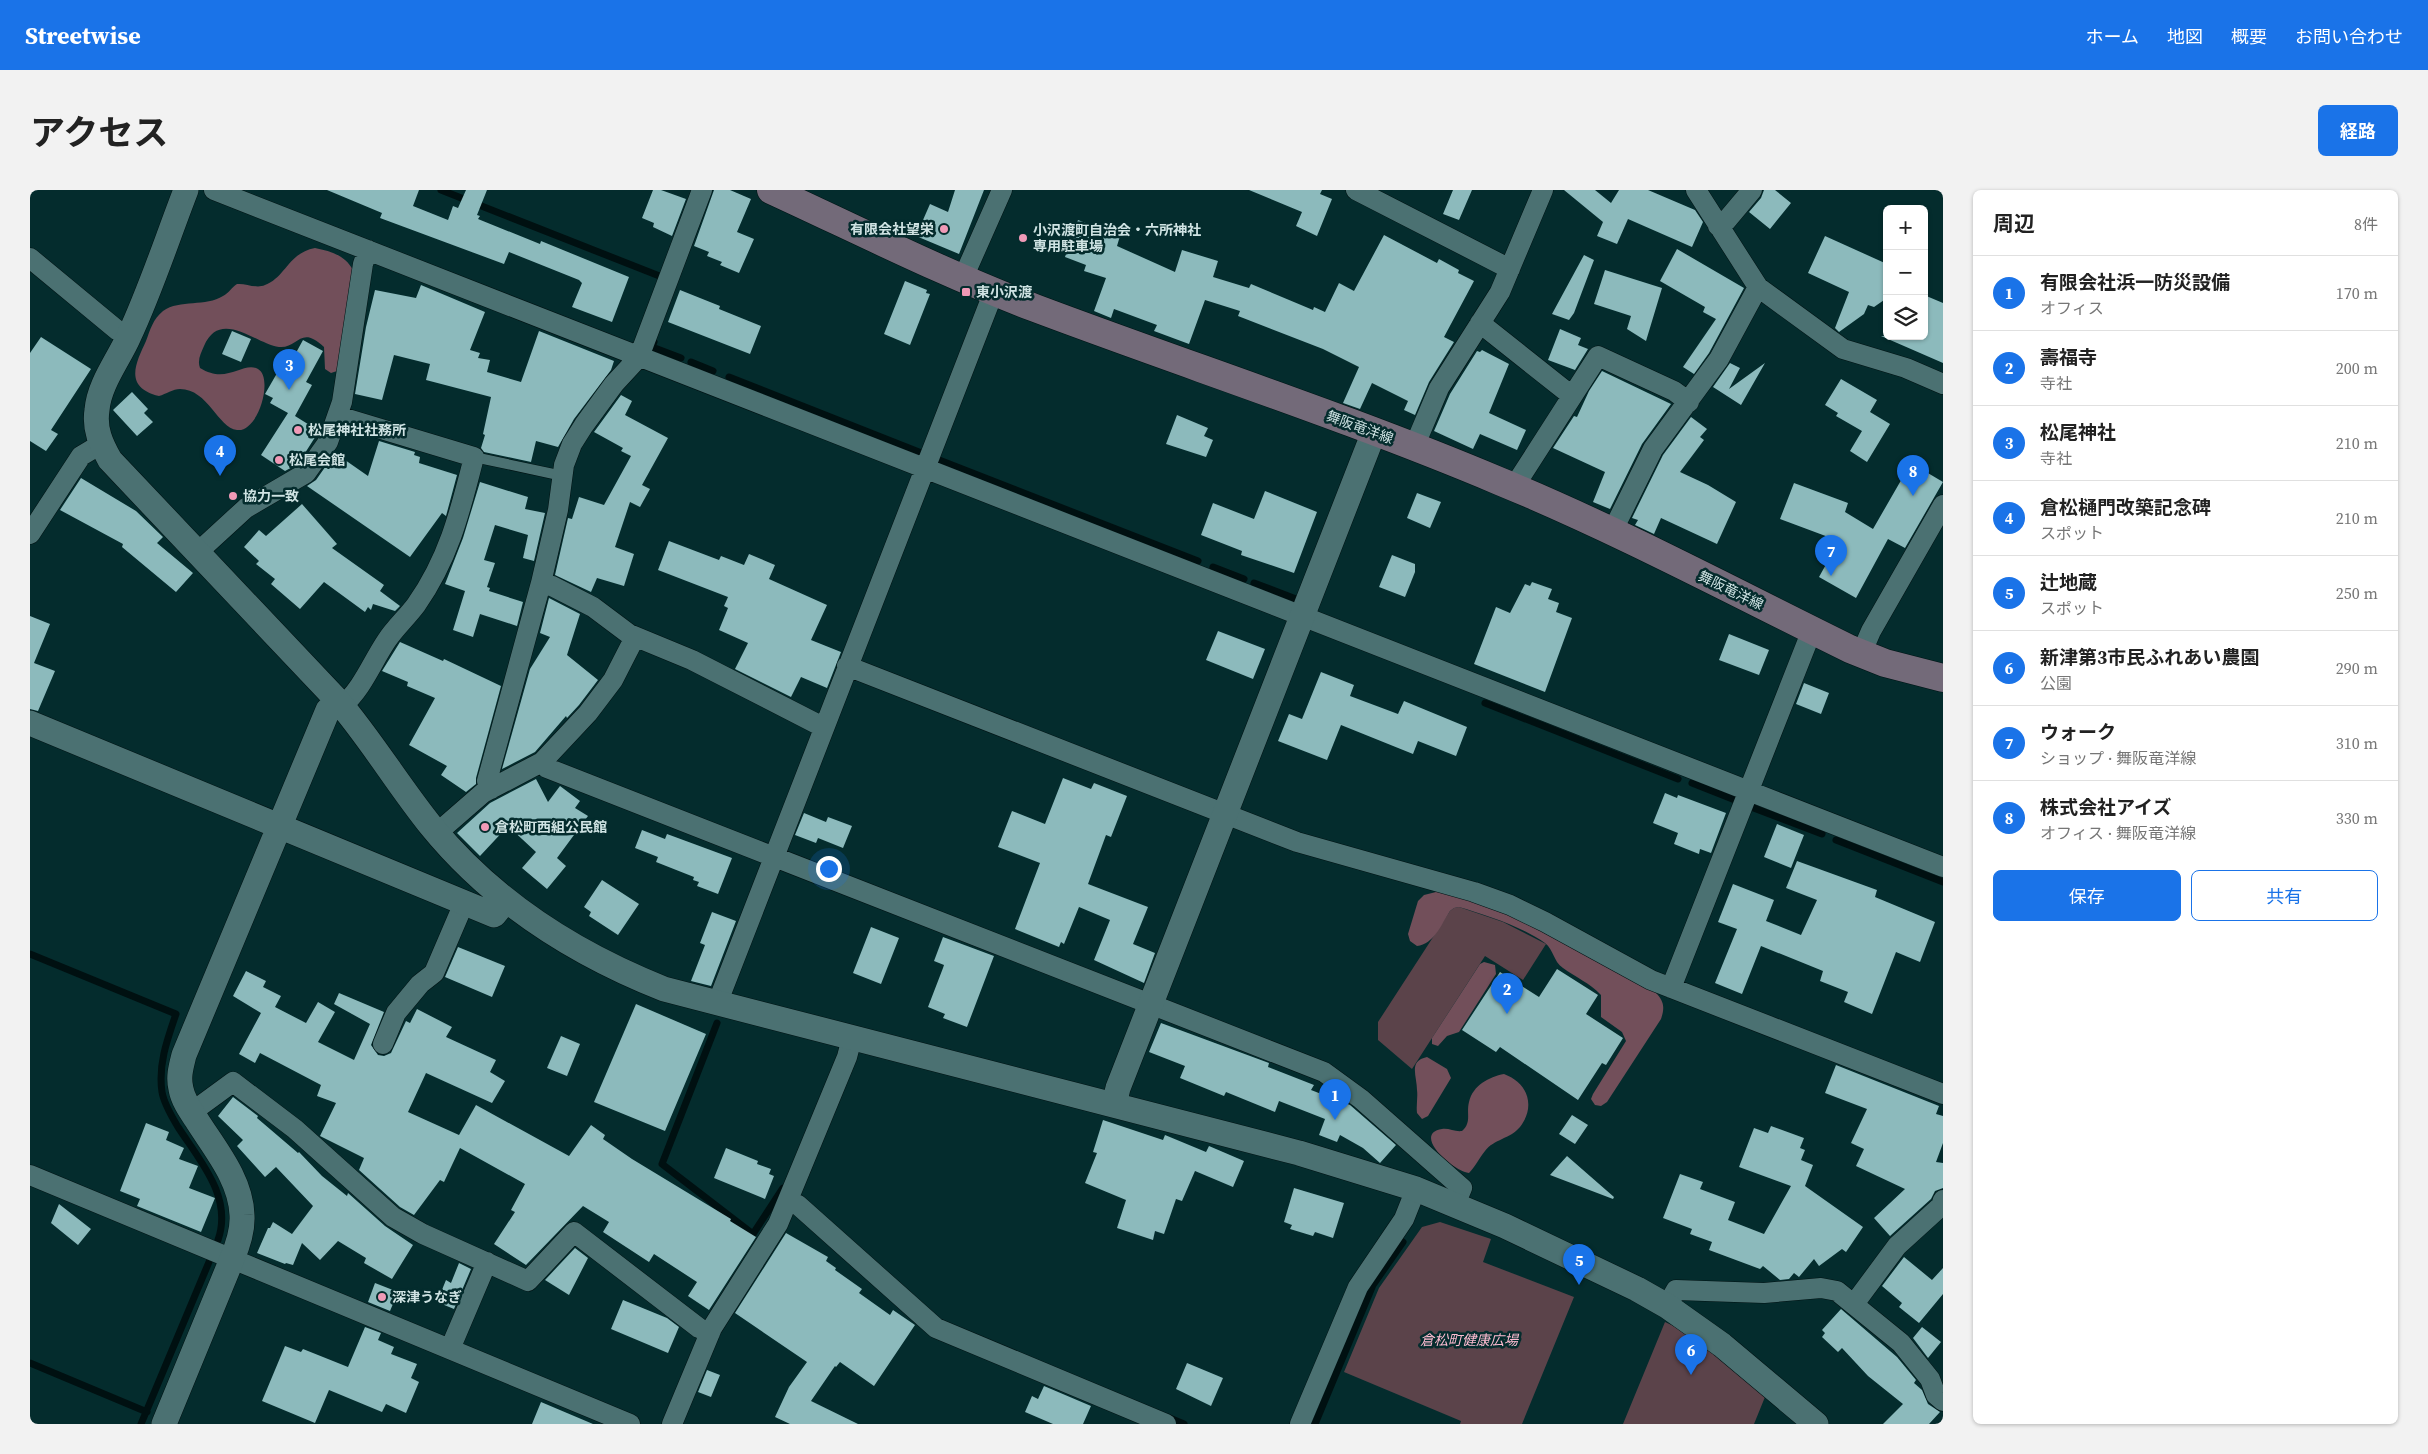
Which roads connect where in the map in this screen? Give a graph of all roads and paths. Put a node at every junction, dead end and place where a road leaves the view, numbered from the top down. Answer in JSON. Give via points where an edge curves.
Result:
{"nodes":[{"id":1,"x":186,"y":190,"type":"edge"},
{"id":2,"x":214,"y":190,"type":"edge"},
{"id":3,"x":702,"y":190,"type":"edge"},
{"id":4,"x":771,"y":190,"type":"edge"},
{"id":5,"x":1002,"y":190,"type":"edge"},
{"id":6,"x":1356,"y":190,"type":"edge"},
{"id":7,"x":1543,"y":190,"type":"edge"},
{"id":8,"x":1696,"y":190,"type":"edge"},
{"id":9,"x":1752,"y":190,"type":"edge"},
{"id":10,"x":1718,"y":226,"type":"junction"},
{"id":11,"x":368,"y":250,"type":"junction"},
{"id":12,"x":30,"y":258,"type":"edge"},
{"id":13,"x":1510,"y":269,"type":"junction"},
{"id":14,"x":963,"y":278,"type":"junction"},
{"id":15,"x":1758,"y":287,"type":"junction"},
{"id":16,"x":994,"y":291,"type":"junction"},
{"id":17,"x":1480,"y":323,"type":"junction"},
{"id":18,"x":130,"y":335,"type":"junction"},
{"id":19,"x":639,"y":357,"type":"junction"},
{"id":20,"x":1943,"y":384,"type":"edge"},
{"id":21,"x":1572,"y":396,"type":"junction"},
{"id":22,"x":1688,"y":402,"type":"junction"},
{"id":23,"x":338,"y":416,"type":"junction"},
{"id":24,"x":1374,"y":432,"type":"junction"},
{"id":25,"x":101,"y":444,"type":"junction"},
{"id":26,"x":1414,"y":447,"type":"junction"},
{"id":27,"x":474,"y":457,"type":"junction"},
{"id":28,"x":924,"y":468,"type":"junction"},
{"id":29,"x":562,"y":476,"type":"junction"},
{"id":30,"x":1515,"y":488,"type":"junction"},
{"id":31,"x":1943,"y":505,"type":"edge"},
{"id":32,"x":1612,"y":532,"type":"junction"},
{"id":33,"x":30,"y":534,"type":"edge"},
{"id":34,"x":198,"y":552,"type":"junction"},
{"id":35,"x":541,"y":583,"type":"junction"},
{"id":36,"x":1302,"y":617,"type":"junction"},
{"id":37,"x":1812,"y":630,"type":"junction"},
{"id":38,"x":635,"y":637,"type":"junction"},
{"id":39,"x":1861,"y":654,"type":"junction"},
{"id":40,"x":847,"y":666,"type":"junction"},
{"id":41,"x":1943,"y":678,"type":"edge"},
{"id":42,"x":340,"y":703,"type":"junction"},
{"id":43,"x":30,"y":723,"type":"edge"},
{"id":44,"x":823,"y":727,"type":"junction"},
{"id":45,"x":542,"y":762,"type":"junction"},
{"id":46,"x":491,"y":789,"type":"junction"},
{"id":47,"x":1748,"y":791,"type":"junction"},
{"id":48,"x":1225,"y":814,"type":"junction"},
{"id":49,"x":280,"y":826,"type":"junction"},
{"id":50,"x":437,"y":833,"type":"junction"},
{"id":51,"x":773,"y":856,"type":"junction"},
{"id":52,"x":1943,"y":867,"type":"edge"},
{"id":53,"x":506,"y":900,"type":"junction"},
{"id":54,"x":464,"y":903,"type":"junction"},
{"id":55,"x":1671,"y":988,"type":"junction"},
{"id":56,"x":717,"y":1004,"type":"junction"},
{"id":57,"x":1151,"y":1004,"type":"junction"},
{"id":58,"x":852,"y":1038,"type":"junction"},
{"id":59,"x":383,"y":1044,"type":"dead end"},
{"id":60,"x":1943,"y":1094,"type":"edge"},
{"id":61,"x":1114,"y":1105,"type":"junction"},
{"id":62,"x":192,"y":1112,"type":"junction"},
{"id":63,"x":30,"y":1175,"type":"edge"},
{"id":64,"x":1416,"y":1189,"type":"junction"},
{"id":65,"x":788,"y":1200,"type":"junction"},
{"id":66,"x":1943,"y":1200,"type":"edge"},
{"id":67,"x":1455,"y":1205,"type":"junction"},
{"id":68,"x":232,"y":1259,"type":"junction"},
{"id":69,"x":487,"y":1262,"type":"junction"},
{"id":70,"x":1854,"y":1304,"type":"junction"},
{"id":71,"x":1666,"y":1306,"type":"junction"},
{"id":72,"x":710,"y":1333,"type":"junction"},
{"id":73,"x":450,"y":1350,"type":"junction"},
{"id":74,"x":1943,"y":1401,"type":"edge"},
{"id":75,"x":164,"y":1424,"type":"edge"},
{"id":76,"x":630,"y":1424,"type":"edge"},
{"id":77,"x":672,"y":1424,"type":"edge"},
{"id":78,"x":1166,"y":1424,"type":"edge"},
{"id":79,"x":1300,"y":1424,"type":"edge"},
{"id":80,"x":1816,"y":1424,"type":"edge"}],
"edges":[{"from":1,"to":18,"type":"street"},
{"from":2,"to":11,"type":"street"},
{"from":3,"to":19,"type":"street"},
{"from":4,"to":14,"type":"main road","name":"舞阪竜洋線"},
{"from":5,"to":14,"type":"street"},
{"from":6,"to":13,"type":"street"},
{"from":7,"to":13,"type":"street"},
{"from":8,"to":10,"type":"street"},
{"from":9,"to":10,"type":"street"},
{"from":10,"to":15,"type":"street"},
{"from":11,"to":19,"type":"street"},
{"from":11,"to":23,"type":"street"},
{"from":12,"to":18,"type":"street","via":[[117,330]]},
{"from":13,"to":17,"type":"street"},
{"from":14,"to":16,"type":"main road","name":"舞阪竜洋線"},
{"from":15,"to":20,"type":"street","via":[[1843,349],[1906,368]]},
{"from":15,"to":22,"type":"street","via":[[1719,359]]},
{"from":16,"to":24,"type":"main road","name":"舞阪竜洋線"},
{"from":16,"to":28,"type":"street"},
{"from":17,"to":21,"type":"street"},
{"from":17,"to":26,"type":"street","via":[[1439,388]]},
{"from":18,"to":25,"type":"street","via":[[97,408],[96,426]]},
{"from":19,"to":28,"type":"street"},
{"from":19,"to":29,"type":"street","via":[[584,425],[572,444]]},
{"from":21,"to":22,"type":"street","via":[[1598,356],[1674,391]]},
{"from":21,"to":30,"type":"street"},
{"from":22,"to":32,"type":"street","via":[[1653,449]]},
{"from":23,"to":27,"type":"street"},
{"from":23,"to":34,"type":"street","via":[[328,442],[306,473],[246,508]]},
{"from":24,"to":26,"type":"main road","name":"舞阪竜洋線"},
{"from":24,"to":36,"type":"street"},
{"from":25,"to":33,"type":"street","via":[[81,456]]},
{"from":25,"to":34,"type":"street","via":[[110,460]]},
{"from":26,"to":30,"type":"main road","name":"舞阪竜洋線"},
{"from":27,"to":29,"type":"lane"},
{"from":27,"to":42,"type":"street","via":[[458,521],[443,557],[416,604],[387,640],[354,695]]},
{"from":28,"to":36,"type":"street"},
{"from":28,"to":40,"type":"street"},
{"from":29,"to":35,"type":"street","via":[[558,510]]},
{"from":30,"to":32,"type":"main road","name":"舞阪竜洋線"},
{"from":31,"to":39,"type":"street"},
{"from":32,"to":37,"type":"main road","name":"舞阪竜洋線"},
{"from":34,"to":42,"type":"street"},
{"from":35,"to":38,"type":"street","via":[[593,607]]},
{"from":35,"to":46,"type":"street","via":[[487,781]]},
{"from":36,"to":47,"type":"street"},
{"from":36,"to":48,"type":"street"},
{"from":37,"to":39,"type":"main road","name":"舞阪竜洋線"},
{"from":37,"to":47,"type":"street"},
{"from":38,"to":44,"type":"street","via":[[692,660]]},
{"from":38,"to":45,"type":"street","via":[[614,680]]},
{"from":39,"to":41,"type":"main road","name":"舞阪竜洋線"},
{"from":40,"to":44,"type":"street"},
{"from":40,"to":48,"type":"street"},
{"from":42,"to":49,"type":"street","via":[[328,710]]},
{"from":42,"to":50,"type":"street"},
{"from":43,"to":49,"type":"street"},
{"from":44,"to":51,"type":"street"},
{"from":45,"to":46,"type":"street"},
{"from":45,"to":51,"type":"street","via":[[547,768]]},
{"from":46,"to":50,"type":"street"},
{"from":47,"to":52,"type":"street"},
{"from":47,"to":55,"type":"street"},
{"from":48,"to":55,"type":"street","via":[[1297,842],[1510,905]]},
{"from":48,"to":57,"type":"street"},
{"from":49,"to":54,"type":"street"},
{"from":49,"to":62,"type":"street","via":[[184,1055],[179,1072],[181,1090]]},
{"from":50,"to":53,"type":"street"},
{"from":51,"to":56,"type":"street"},
{"from":51,"to":57,"type":"street"},
{"from":53,"to":54,"type":"street","via":[[494,915]]},
{"from":53,"to":56,"type":"street","via":[[565,942],[597,960],[664,989]]},
{"from":54,"to":59,"type":"street","via":[[434,974],[420,984],[396,1013]]},
{"from":55,"to":60,"type":"street"},
{"from":56,"to":58,"type":"street"},
{"from":57,"to":61,"type":"street"},
{"from":57,"to":67,"type":"street","via":[[1303,1063],[1343,1084],[1462,1188]]},
{"from":58,"to":61,"type":"street"},
{"from":58,"to":65,"type":"street"},
{"from":61,"to":64,"type":"street","via":[[1299,1153]]},
{"from":62,"to":68,"type":"street","via":[[229,1171],[238,1192],[241,1230]]},
{"from":62,"to":69,"type":"street","via":[[233,1082],[295,1129],[393,1217]]},
{"from":63,"to":68,"type":"street"},
{"from":64,"to":67,"type":"street"},
{"from":64,"to":79,"type":"street","via":[[1404,1219],[1358,1287]]},
{"from":65,"to":72,"type":"street","via":[[778,1224]]},
{"from":65,"to":78,"type":"street","via":[[798,1205],[936,1328]]},
{"from":66,"to":70,"type":"street","via":[[1941,1206],[1897,1246]]},
{"from":67,"to":71,"type":"street","via":[[1628,1285]]},
{"from":68,"to":73,"type":"street"},
{"from":68,"to":75,"type":"street"},
{"from":69,"to":72,"type":"street","via":[[528,1281],[574,1232],[699,1328]]},
{"from":69,"to":73,"type":"street"},
{"from":70,"to":71,"type":"street","via":[[1837,1291],[1821,1288],[1764,1293],[1676,1290]]},
{"from":70,"to":74,"type":"street","via":[[1901,1343]]},
{"from":71,"to":80,"type":"street","via":[[1722,1345]]},
{"from":72,"to":77,"type":"street"},
{"from":73,"to":76,"type":"street"}]}
